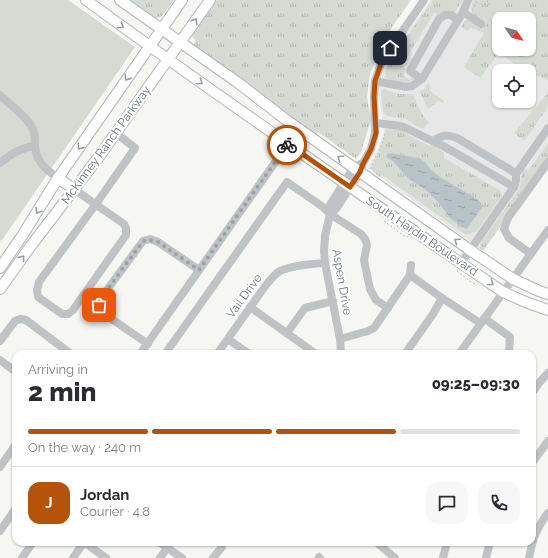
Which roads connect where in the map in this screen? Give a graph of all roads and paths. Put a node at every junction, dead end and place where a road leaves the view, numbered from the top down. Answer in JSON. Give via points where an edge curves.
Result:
{"nodes":[{"id":1,"x":86,"y":0,"type":"edge"},
{"id":2,"x":120,"y":0,"type":"edge"},
{"id":3,"x":182,"y":0,"type":"edge"},
{"id":4,"x":210,"y":0,"type":"edge"},
{"id":5,"x":424,"y":0,"type":"edge"},
{"id":6,"x":468,"y":0,"type":"edge"},
{"id":7,"x":477,"y":0,"type":"edge"},
{"id":8,"x":487,"y":0,"type":"edge"},
{"id":9,"x":491,"y":5,"type":"dead end"},
{"id":10,"x":467,"y":11,"type":"junction"},
{"id":11,"x":458,"y":20,"type":"junction"},
{"id":12,"x":481,"y":24,"type":"dead end"},
{"id":13,"x":161,"y":29,"type":"junction"},
{"id":14,"x":180,"y":42,"type":"junction"},
{"id":15,"x":150,"y":46,"type":"junction"},
{"id":16,"x":168,"y":59,"type":"junction"},
{"id":17,"x":422,"y":79,"type":"junction"},
{"id":18,"x":375,"y":81,"type":"junction"},
{"id":19,"x":0,"y":95,"type":"edge"},
{"id":20,"x":376,"y":123,"type":"junction"},
{"id":21,"x":548,"y":128,"type":"edge"},
{"id":22,"x":116,"y":133,"type":"junction"},
{"id":23,"x":434,"y":141,"type":"junction"},
{"id":24,"x":288,"y":144,"type":"junction"},
{"id":25,"x":35,"y":146,"type":"junction"},
{"id":26,"x":548,"y":162,"type":"edge"},
{"id":27,"x":0,"y":164,"type":"edge"},
{"id":28,"x":359,"y":168,"type":"junction"},
{"id":29,"x":516,"y":174,"type":"junction"},
{"id":30,"x":58,"y":178,"type":"junction"},
{"id":31,"x":347,"y":185,"type":"junction"},
{"id":32,"x":514,"y":187,"type":"junction"},
{"id":33,"x":74,"y":190,"type":"junction"},
{"id":34,"x":96,"y":204,"type":"junction"},
{"id":35,"x":330,"y":214,"type":"junction"},
{"id":36,"x":548,"y":230,"type":"edge"},
{"id":37,"x":470,"y":250,"type":"junction"},
{"id":38,"x":531,"y":254,"type":"junction"},
{"id":39,"x":325,"y":263,"type":"junction"},
{"id":40,"x":461,"y":263,"type":"junction"},
{"id":41,"x":411,"y":264,"type":"dead end"},
{"id":42,"x":0,"y":268,"type":"edge"},
{"id":43,"x":199,"y":270,"type":"junction"},
{"id":44,"x":410,"y":275,"type":"junction"},
{"id":45,"x":513,"y":279,"type":"junction"},
{"id":46,"x":0,"y":290,"type":"edge"},
{"id":47,"x":503,"y":292,"type":"junction"},
{"id":48,"x":548,"y":294,"type":"edge"},
{"id":49,"x":442,"y":298,"type":"junction"},
{"id":50,"x":333,"y":301,"type":"junction"},
{"id":51,"x":250,"y":307,"type":"junction"},
{"id":52,"x":388,"y":308,"type":"junction"},
{"id":53,"x":548,"y":310,"type":"edge"},
{"id":54,"x":482,"y":321,"type":"junction"},
{"id":55,"x":287,"y":333,"type":"junction"},
{"id":56,"x":228,"y":339,"type":"junction"},
{"id":57,"x":340,"y":339,"type":"junction"},
{"id":58,"x":0,"y":341,"type":"edge"},
{"id":59,"x":148,"y":344,"type":"junction"},
{"id":60,"x":66,"y":350,"type":"edge"},
{"id":61,"x":143,"y":350,"type":"edge"},
{"id":62,"x":168,"y":350,"type":"edge"},
{"id":63,"x":220,"y":350,"type":"edge"},
{"id":64,"x":243,"y":350,"type":"edge"},
{"id":65,"x":310,"y":350,"type":"edge"},
{"id":66,"x":341,"y":350,"type":"edge"},
{"id":67,"x":408,"y":350,"type":"edge"},
{"id":68,"x":462,"y":350,"type":"edge"},
{"id":69,"x":509,"y":350,"type":"edge"},
{"id":70,"x":0,"y":360,"type":"edge"},
{"id":71,"x":12,"y":369,"type":"edge"},
{"id":72,"x":548,"y":373,"type":"edge"},
{"id":73,"x":536,"y":386,"type":"edge"},
{"id":74,"x":548,"y":441,"type":"edge"},
{"id":75,"x":12,"y":450,"type":"edge"},
{"id":76,"x":536,"y":458,"type":"edge"},
{"id":77,"x":0,"y":467,"type":"edge"},
{"id":78,"x":548,"y":512,"type":"edge"},
{"id":79,"x":12,"y":514,"type":"edge"},
{"id":80,"x":0,"y":531,"type":"edge"},
{"id":81,"x":536,"y":532,"type":"edge"},
{"id":82,"x":30,"y":546,"type":"edge"},
{"id":83,"x":81,"y":546,"type":"edge"},
{"id":84,"x":90,"y":546,"type":"edge"},
{"id":85,"x":164,"y":546,"type":"edge"},
{"id":86,"x":222,"y":546,"type":"edge"},
{"id":87,"x":381,"y":546,"type":"edge"},
{"id":88,"x":447,"y":546,"type":"edge"},
{"id":89,"x":489,"y":546,"type":"edge"},
{"id":90,"x":532,"y":546,"type":"edge"},
{"id":91,"x":167,"y":548,"type":"junction"},
{"id":92,"x":22,"y":558,"type":"edge"},
{"id":93,"x":73,"y":558,"type":"edge"},
{"id":94,"x":106,"y":558,"type":"edge"},
{"id":95,"x":160,"y":558,"type":"edge"},
{"id":96,"x":182,"y":558,"type":"edge"},
{"id":97,"x":213,"y":558,"type":"edge"},
{"id":98,"x":395,"y":558,"type":"edge"},
{"id":99,"x":444,"y":558,"type":"edge"},
{"id":100,"x":486,"y":558,"type":"edge"},
{"id":101,"x":529,"y":558,"type":"edge"}],
"edges":[{"from":1,"to":15,"type":"main road","name":"South Hardin Boulevard","one_way":true},
{"from":2,"to":13,"type":"main road","name":"South Hardin Boulevard"},
{"from":3,"to":13,"type":"main road","name":"McKinney Ranch Parkway"},
{"from":14,"to":4,"type":"main road","name":"McKinney Ranch Parkway","one_way":true},
{"from":5,"to":18,"type":"street","name":"Aspen Drive","via":[[382,61]]},
{"from":6,"to":10,"type":"street"},
{"from":7,"to":10,"type":"path","via":[[474,8]]},
{"from":8,"to":9,"type":"path"},
{"from":10,"to":11,"type":"street"},
{"from":10,"to":12,"type":"street"},
{"from":11,"to":17,"type":"street"},
{"from":11,"to":17,"type":"street","via":[[451,15],[439,19],[410,71]]},
{"from":13,"to":14,"type":"main road","name":"South Hardin Boulevard"},
{"from":13,"to":15,"type":"main road","name":"McKinney Ranch Parkway"},
{"from":14,"to":16,"type":"main road","name":"McKinney Ranch Parkway"},
{"from":28,"to":14,"type":"main road","name":"South Hardin Boulevard","one_way":true,"via":[[285,119]]},
{"from":15,"to":16,"type":"main road","name":"South Hardin Boulevard"},
{"from":15,"to":30,"type":"main road","name":"McKinney Ranch Parkway","one_way":true},
{"from":16,"to":22,"type":"main road","name":"McKinney Ranch Parkway"},
{"from":16,"to":24,"type":"main road","name":"South Hardin Boulevard","one_way":true},
{"from":17,"to":18,"type":"street","via":[[406,87]]},
{"from":18,"to":20,"type":"street","name":"Aspen Drive"},
{"from":19,"to":25,"type":"street","via":[[32,126]]},
{"from":20,"to":23,"type":"street","via":[[401,126]]},
{"from":20,"to":28,"type":"street","name":"Aspen Drive","via":[[371,149]]},
{"from":21,"to":29,"type":"street"},
{"from":22,"to":33,"type":"main road","name":"McKinney Ranch Parkway"},
{"from":22,"to":34,"type":"street","via":[[135,148]]},
{"from":23,"to":29,"type":"street","via":[[441,136],[457,138]]},
{"from":23,"to":32,"type":"street"},
{"from":24,"to":31,"type":"main road","name":"South Hardin Boulevard"},
{"from":24,"to":43,"type":"street"},
{"from":25,"to":27,"type":"street","via":[[10,155]]},
{"from":25,"to":30,"type":"street","via":[[36,155],[42,166]]},
{"from":26,"to":38,"type":"street","via":[[508,218],[504,229],[509,238]]},
{"from":28,"to":31,"type":"street","name":"Aspen Drive"},
{"from":37,"to":28,"type":"main road","name":"South Hardin Boulevard","one_way":true},
{"from":29,"to":32,"type":"street"},
{"from":30,"to":33,"type":"main road"},
{"from":30,"to":42,"type":"main road","name":"McKinney Ranch Parkway","one_way":true},
{"from":31,"to":35,"type":"street","name":"Aspen Drive","via":[[330,205]]},
{"from":31,"to":40,"type":"main road","name":"South Hardin Boulevard"},
{"from":32,"to":37,"type":"street"},
{"from":33,"to":34,"type":"street"},
{"from":46,"to":33,"type":"main road","name":"McKinney Ranch Parkway","one_way":true},
{"from":34,"to":34,"type":"street","via":[[124,224],[126,235],[73,310],[68,314],[62,314],[38,297],[39,282]]},
{"from":35,"to":39,"type":"street","name":"Aspen Drive","via":[[324,244]]},
{"from":35,"to":52,"type":"street","via":[[366,239],[364,260],[370,289],[376,300]]},
{"from":35,"to":62,"type":"street","via":[[287,182]]},
{"from":36,"to":38,"type":"street"},
{"from":37,"to":40,"type":"street"},
{"from":37,"to":45,"type":"main road","name":"South Hardin Boulevard"},
{"from":38,"to":45,"type":"street"},
{"from":39,"to":50,"type":"street","name":"Aspen Drive"},
{"from":39,"to":51,"type":"street","name":"Vail Drive","via":[[280,271],[266,284]]},
{"from":40,"to":47,"type":"main road","name":"South Hardin Boulevard","one_way":true},
{"from":41,"to":44,"type":"street"},
{"from":43,"to":59,"type":"street"},
{"from":43,"to":59,"type":"street","via":[[158,242],[143,241],[101,298],[99,305],[103,312]]},
{"from":44,"to":49,"type":"street"},
{"from":44,"to":52,"type":"street"},
{"from":45,"to":47,"type":"street"},
{"from":45,"to":48,"type":"main road","name":"South Hardin Boulevard"},
{"from":47,"to":53,"type":"main road","name":"South Hardin Boulevard"},
{"from":47,"to":54,"type":"street"},
{"from":49,"to":54,"type":"street"},
{"from":49,"to":67,"type":"street"},
{"from":50,"to":55,"type":"street","via":[[305,308]]},
{"from":50,"to":57,"type":"street","name":"Aspen Drive"},
{"from":51,"to":55,"type":"street"},
{"from":51,"to":56,"type":"street","name":"Vail Drive"},
{"from":52,"to":57,"type":"street","via":[[374,328]]},
{"from":54,"to":68,"type":"street"},
{"from":54,"to":69,"type":"street","via":[[510,337]]},
{"from":55,"to":65,"type":"street"},
{"from":56,"to":63,"type":"street","name":"Vail Drive"},
{"from":56,"to":64,"type":"street"},
{"from":57,"to":66,"type":"street","name":"Aspen Drive"},
{"from":58,"to":60,"type":"street","via":[[15,321],[20,319],[26,320]]},
{"from":59,"to":61,"type":"street"},
{"from":70,"to":71,"type":"street"},
{"from":72,"to":73,"type":"street"},
{"from":74,"to":76,"type":"street"},
{"from":75,"to":77,"type":"street"},
{"from":78,"to":81,"type":"street"},
{"from":79,"to":80,"type":"street"},
{"from":82,"to":92,"type":"street"},
{"from":83,"to":93,"type":"street"},
{"from":84,"to":94,"type":"street"},
{"from":85,"to":91,"type":"street"},
{"from":86,"to":97,"type":"street"},
{"from":87,"to":98,"type":"street"},
{"from":88,"to":99,"type":"street"},
{"from":89,"to":100,"type":"street"},
{"from":90,"to":101,"type":"street"},
{"from":91,"to":95,"type":"street"},
{"from":91,"to":96,"type":"street"}]}
